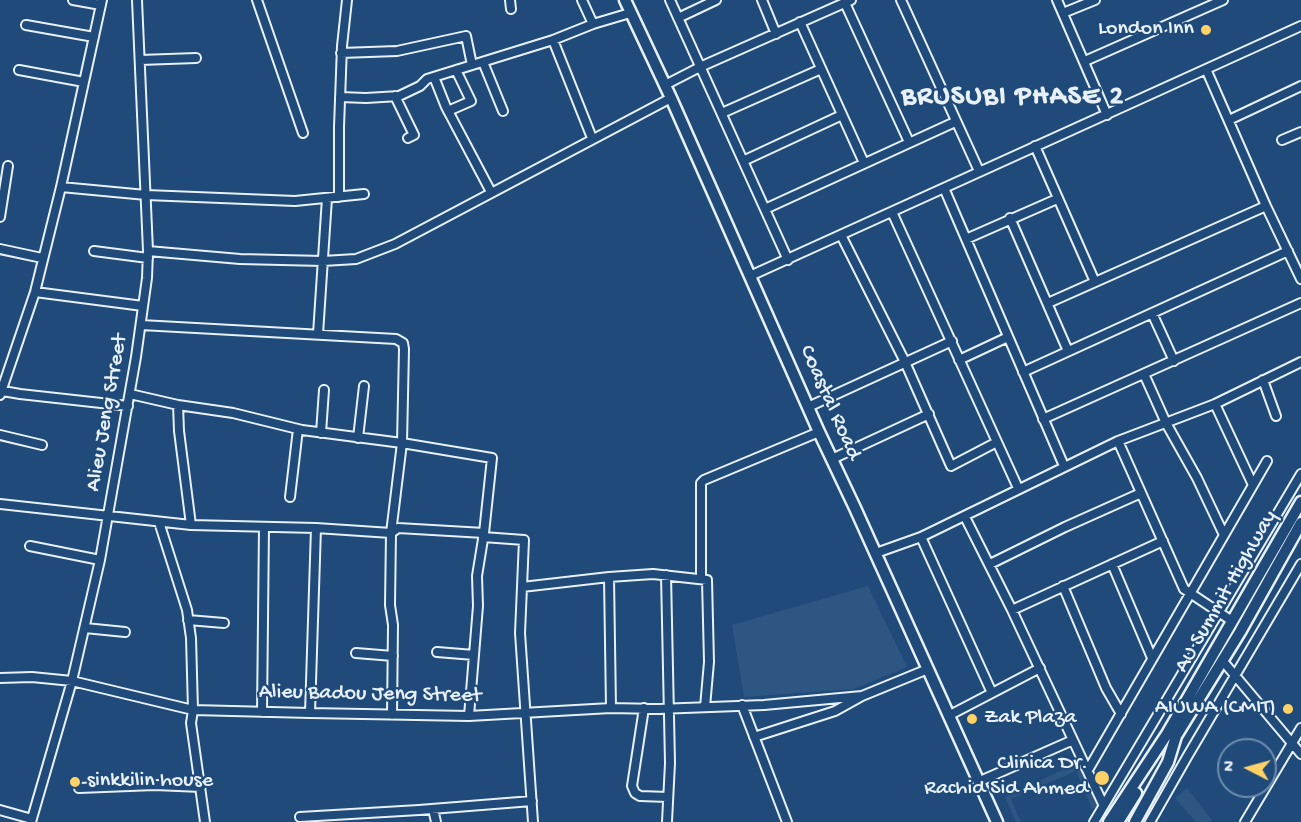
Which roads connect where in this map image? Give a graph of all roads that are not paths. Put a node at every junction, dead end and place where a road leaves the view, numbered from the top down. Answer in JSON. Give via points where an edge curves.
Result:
{"nodes":[{"id":1,"x":73,"y":0,"type":"edge"},
{"id":2,"x":138,"y":0,"type":"edge"},
{"id":3,"x":257,"y":0,"type":"edge"},
{"id":4,"x":347,"y":0,"type":"edge"},
{"id":5,"x":582,"y":0,"type":"edge"},
{"id":6,"x":625,"y":0,"type":"edge"},
{"id":7,"x":670,"y":0,"type":"edge"},
{"id":8,"x":716,"y":0,"type":"edge"},
{"id":9,"x":762,"y":0,"type":"edge"},
{"id":10,"x":901,"y":0,"type":"edge"},
{"id":11,"x":1057,"y":0,"type":"edge"},
{"id":12,"x":1095,"y":0,"type":"edge"},
{"id":13,"x":1223,"y":0,"type":"edge"},
{"id":14,"x":848,"y":1,"type":"edge"},
{"id":15,"x":102,"y":2,"type":"edge"},
{"id":16,"x":630,"y":13,"type":"junction"},
{"id":17,"x":1063,"y":13,"type":"junction"},
{"id":18,"x":678,"y":18,"type":"junction"},
{"id":19,"x":800,"y":22,"type":"junction"},
{"id":20,"x":593,"y":24,"type":"junction"},
{"id":21,"x":26,"y":25,"type":"dead end"},
{"id":22,"x":1301,"y":26,"type":"edge"},
{"id":23,"x":776,"y":34,"type":"junction"},
{"id":24,"x":94,"y":36,"type":"junction"},
{"id":25,"x":553,"y":40,"type":"junction"},
{"id":26,"x":342,"y":53,"type":"junction"},
{"id":27,"x":196,"y":58,"type":"dead end"},
{"id":28,"x":140,"y":60,"type":"junction"},
{"id":29,"x":1085,"y":61,"type":"junction"},
{"id":30,"x":483,"y":62,"type":"junction"},
{"id":31,"x":472,"y":65,"type":"junction"},
{"id":32,"x":700,"y":67,"type":"junction"},
{"id":33,"x":821,"y":69,"type":"junction"},
{"id":34,"x":1206,"y":69,"type":"junction"},
{"id":35,"x":19,"y":70,"type":"dead end"},
{"id":36,"x":456,"y":70,"type":"junction"},
{"id":37,"x":434,"y":76,"type":"junction"},
{"id":38,"x":84,"y":82,"type":"junction"},
{"id":39,"x":665,"y":85,"type":"junction"},
{"id":40,"x":1301,"y":86,"type":"edge"},
{"id":41,"x":340,"y":96,"type":"junction"},
{"id":42,"x":395,"y":96,"type":"junction"},
{"id":43,"x":671,"y":98,"type":"junction"},
{"id":44,"x":448,"y":111,"type":"junction"},
{"id":45,"x":503,"y":111,"type":"dead end"},
{"id":46,"x":722,"y":113,"type":"junction"},
{"id":47,"x":842,"y":115,"type":"junction"},
{"id":48,"x":1107,"y":115,"type":"junction"},
{"id":49,"x":1229,"y":120,"type":"junction"},
{"id":50,"x":955,"y":122,"type":"junction"},
{"id":51,"x":1301,"y":132,"type":"edge"},
{"id":52,"x":303,"y":133,"type":"dead end"},
{"id":53,"x":408,"y":138,"type":"dead end"},
{"id":54,"x":592,"y":138,"type":"junction"},
{"id":55,"x":1282,"y":140,"type":"dead end"},
{"id":56,"x":909,"y":142,"type":"junction"},
{"id":57,"x":1035,"y":146,"type":"junction"},
{"id":58,"x":743,"y":161,"type":"junction"},
{"id":59,"x":864,"y":163,"type":"junction"},
{"id":60,"x":8,"y":166,"type":"dead end"},
{"id":61,"x":979,"y":171,"type":"junction"},
{"id":62,"x":61,"y":187,"type":"junction"},
{"id":63,"x":944,"y":188,"type":"junction"},
{"id":64,"x":491,"y":192,"type":"junction"},
{"id":65,"x":364,"y":194,"type":"dead end"},
{"id":66,"x":146,"y":195,"type":"junction"},
{"id":67,"x":339,"y":197,"type":"junction"},
{"id":68,"x":327,"y":198,"type":"junction"},
{"id":69,"x":1057,"y":199,"type":"junction"},
{"id":70,"x":1266,"y":206,"type":"junction"},
{"id":71,"x":765,"y":209,"type":"junction"},
{"id":72,"x":892,"y":212,"type":"junction"},
{"id":73,"x":0,"y":218,"type":"edge"},
{"id":74,"x":1010,"y":218,"type":"junction"},
{"id":75,"x":842,"y":235,"type":"junction"},
{"id":76,"x":966,"y":239,"type":"junction"},
{"id":77,"x":0,"y":249,"type":"edge"},
{"id":78,"x":94,"y":251,"type":"dead end"},
{"id":79,"x":1288,"y":251,"type":"junction"},
{"id":80,"x":148,"y":254,"type":"junction"},
{"id":81,"x":42,"y":258,"type":"junction"},
{"id":82,"x":788,"y":260,"type":"junction"},
{"id":83,"x":323,"y":261,"type":"junction"},
{"id":84,"x":750,"y":276,"type":"junction"},
{"id":85,"x":1301,"y":279,"type":"edge"},
{"id":86,"x":1095,"y":282,"type":"junction"},
{"id":87,"x":35,"y":292,"type":"junction"},
{"id":88,"x":1048,"y":303,"type":"junction"},
{"id":89,"x":1301,"y":303,"type":"edge"},
{"id":90,"x":143,"y":306,"type":"junction"},
{"id":91,"x":1152,"y":313,"type":"junction"},
{"id":92,"x":141,"y":325,"type":"junction"},
{"id":93,"x":318,"y":334,"type":"junction"},
{"id":94,"x":1008,"y":338,"type":"junction"},
{"id":95,"x":952,"y":341,"type":"junction"},
{"id":96,"x":1068,"y":351,"type":"junction"},
{"id":97,"x":959,"y":360,"type":"junction"},
{"id":98,"x":1174,"y":361,"type":"junction"},
{"id":99,"x":905,"y":362,"type":"junction"},
{"id":100,"x":1301,"y":362,"type":"edge"},
{"id":101,"x":1023,"y":372,"type":"junction"},
{"id":102,"x":1144,"y":374,"type":"junction"},
{"id":103,"x":1263,"y":380,"type":"junction"},
{"id":104,"x":364,"y":386,"type":"dead end"},
{"id":105,"x":324,"y":390,"type":"dead end"},
{"id":106,"x":1,"y":393,"type":"edge"},
{"id":107,"x":130,"y":394,"type":"junction"},
{"id":108,"x":1215,"y":404,"type":"junction"},
{"id":109,"x":128,"y":405,"type":"junction"},
{"id":110,"x":178,"y":405,"type":"junction"},
{"id":111,"x":808,"y":407,"type":"junction"},
{"id":112,"x":928,"y":414,"type":"junction"},
{"id":113,"x":1276,"y":416,"type":"dead end"},
{"id":114,"x":1043,"y":419,"type":"junction"},
{"id":115,"x":1166,"y":423,"type":"junction"},
{"id":116,"x":298,"y":429,"type":"junction"},
{"id":117,"x":819,"y":432,"type":"junction"},
{"id":118,"x":321,"y":433,"type":"junction"},
{"id":119,"x":0,"y":435,"type":"edge"},
{"id":120,"x":358,"y":438,"type":"junction"},
{"id":121,"x":1118,"y":441,"type":"junction"},
{"id":122,"x":997,"y":442,"type":"junction"},
{"id":123,"x":402,"y":443,"type":"junction"},
{"id":124,"x":42,"y":445,"type":"dead end"},
{"id":125,"x":832,"y":459,"type":"junction"},
{"id":126,"x":1267,"y":461,"type":"dead end"},
{"id":127,"x":1064,"y":466,"type":"junction"},
{"id":128,"x":1301,"y":474,"type":"edge"},
{"id":129,"x":1253,"y":485,"type":"junction"},
{"id":130,"x":1018,"y":488,"type":"junction"},
{"id":131,"x":1141,"y":493,"type":"junction"},
{"id":132,"x":290,"y":497,"type":"dead end"},
{"id":133,"x":1301,"y":502,"type":"edge"},
{"id":134,"x":2,"y":507,"type":"edge"},
{"id":135,"x":108,"y":517,"type":"junction"},
{"id":136,"x":966,"y":517,"type":"junction"},
{"id":137,"x":159,"y":522,"type":"junction"},
{"id":138,"x":1301,"y":523,"type":"edge"},
{"id":139,"x":191,"y":525,"type":"junction"},
{"id":140,"x":264,"y":527,"type":"junction"},
{"id":141,"x":316,"y":528,"type":"junction"},
{"id":142,"x":391,"y":533,"type":"junction"},
{"id":143,"x":484,"y":535,"type":"junction"},
{"id":144,"x":1224,"y":535,"type":"junction"},
{"id":145,"x":921,"y":537,"type":"junction"},
{"id":146,"x":1163,"y":541,"type":"junction"},
{"id":147,"x":30,"y":546,"type":"dead end"},
{"id":148,"x":876,"y":553,"type":"junction"},
{"id":149,"x":100,"y":560,"type":"junction"},
{"id":150,"x":990,"y":564,"type":"junction"},
{"id":151,"x":1112,"y":564,"type":"junction"},
{"id":152,"x":1301,"y":564,"type":"edge"},
{"id":153,"x":666,"y":575,"type":"junction"},
{"id":154,"x":609,"y":577,"type":"junction"},
{"id":155,"x":701,"y":579,"type":"junction"},
{"id":156,"x":1063,"y":586,"type":"junction"},
{"id":157,"x":522,"y":587,"type":"junction"},
{"id":158,"x":1190,"y":593,"type":"junction"},
{"id":159,"x":1012,"y":610,"type":"junction"},
{"id":160,"x":1218,"y":612,"type":"junction"},
{"id":161,"x":188,"y":620,"type":"junction"},
{"id":162,"x":1232,"y":621,"type":"junction"},
{"id":163,"x":224,"y":623,"type":"dead end"},
{"id":164,"x":85,"y":628,"type":"junction"},
{"id":165,"x":125,"y":632,"type":"dead end"},
{"id":166,"x":437,"y":652,"type":"dead end"},
{"id":167,"x":356,"y":653,"type":"dead end"},
{"id":168,"x":474,"y":655,"type":"junction"},
{"id":169,"x":393,"y":656,"type":"junction"},
{"id":170,"x":1152,"y":658,"type":"junction"},
{"id":171,"x":1222,"y":660,"type":"junction"},
{"id":172,"x":1040,"y":668,"type":"junction"},
{"id":173,"x":928,"y":669,"type":"junction"},
{"id":174,"x":1236,"y":676,"type":"junction"},
{"id":175,"x":0,"y":678,"type":"edge"},
{"id":176,"x":72,"y":681,"type":"junction"},
{"id":177,"x":992,"y":693,"type":"junction"},
{"id":178,"x":862,"y":696,"type":"junction"},
{"id":179,"x":742,"y":705,"type":"junction"},
{"id":180,"x":705,"y":707,"type":"junction"},
{"id":181,"x":611,"y":708,"type":"junction"},
{"id":182,"x":644,"y":708,"type":"junction"},
{"id":183,"x":669,"y":708,"type":"junction"},
{"id":184,"x":193,"y":710,"type":"junction"},
{"id":185,"x":262,"y":712,"type":"junction"},
{"id":186,"x":310,"y":713,"type":"junction"},
{"id":187,"x":526,"y":713,"type":"junction"},
{"id":188,"x":1121,"y":714,"type":"junction"},
{"id":189,"x":392,"y":715,"type":"junction"},
{"id":190,"x":469,"y":716,"type":"junction"},
{"id":191,"x":948,"y":716,"type":"junction"},
{"id":192,"x":1301,"y":728,"type":"edge"},
{"id":193,"x":1172,"y":735,"type":"junction"},
{"id":194,"x":754,"y":737,"type":"junction"},
{"id":195,"x":1073,"y":740,"type":"junction"},
{"id":196,"x":1292,"y":743,"type":"junction"},
{"id":197,"x":1301,"y":754,"type":"edge"},
{"id":198,"x":1088,"y":770,"type":"junction"},
{"id":199,"x":978,"y":782,"type":"junction"},
{"id":200,"x":201,"y":787,"type":"junction"},
{"id":201,"x":78,"y":788,"type":"dead end"},
{"id":202,"x":668,"y":797,"type":"junction"},
{"id":203,"x":532,"y":801,"type":"junction"},
{"id":204,"x":1103,"y":804,"type":"junction"},
{"id":205,"x":433,"y":809,"type":"junction"},
{"id":206,"x":0,"y":810,"type":"edge"},
{"id":207,"x":300,"y":817,"type":"dead end"},
{"id":208,"x":31,"y":821,"type":"edge"},
{"id":209,"x":205,"y":822,"type":"edge"},
{"id":210,"x":436,"y":822,"type":"edge"},
{"id":211,"x":533,"y":822,"type":"edge"},
{"id":212,"x":667,"y":822,"type":"edge"},
{"id":213,"x":787,"y":822,"type":"edge"},
{"id":214,"x":997,"y":822,"type":"edge"},
{"id":215,"x":1094,"y":822,"type":"edge"},
{"id":216,"x":1109,"y":822,"type":"edge"},
{"id":217,"x":1118,"y":822,"type":"edge"},
{"id":218,"x":1129,"y":822,"type":"edge"},
{"id":219,"x":1135,"y":822,"type":"edge"},
{"id":220,"x":1150,"y":822,"type":"edge"},
{"id":221,"x":1245,"y":822,"type":"edge"}],
"edges":[{"from":1,"to":15,"type":"street"},
{"from":2,"to":28,"type":"street","name":"Alieu Jeng Street"},
{"from":3,"to":52,"type":"street"},
{"from":4,"to":26,"type":"street"},
{"from":5,"to":20,"type":"street"},
{"from":6,"to":16,"type":"main road","name":"Coastal Road"},
{"from":7,"to":18,"type":"street"},
{"from":8,"to":18,"type":"street"},
{"from":9,"to":23,"type":"street"},
{"from":10,"to":50,"type":"street"},
{"from":11,"to":17,"type":"street"},
{"from":12,"to":17,"type":"street"},
{"from":13,"to":29,"type":"street"},
{"from":14,"to":19,"type":"street"},
{"from":14,"to":56,"type":"street"},
{"from":15,"to":24,"type":"street"},
{"from":16,"to":20,"type":"street"},
{"from":16,"to":39,"type":"main road","name":"Coastal Road"},
{"from":17,"to":29,"type":"street"},
{"from":18,"to":32,"type":"street"},
{"from":19,"to":23,"type":"street"},
{"from":19,"to":33,"type":"street"},
{"from":20,"to":25,"type":"street"},
{"from":21,"to":24,"type":"street"},
{"from":22,"to":34,"type":"street"},
{"from":23,"to":32,"type":"street"},
{"from":24,"to":38,"type":"street"},
{"from":25,"to":30,"type":"street"},
{"from":25,"to":54,"type":"street"},
{"from":26,"to":31,"type":"street","via":[[397,51],[466,36]]},
{"from":26,"to":41,"type":"street"},
{"from":27,"to":28,"type":"street"},
{"from":28,"to":66,"type":"street","name":"Alieu Jeng Street"},
{"from":29,"to":48,"type":"street"},
{"from":30,"to":31,"type":"street"},
{"from":30,"to":45,"type":"street"},
{"from":31,"to":36,"type":"street"},
{"from":32,"to":39,"type":"street"},
{"from":32,"to":46,"type":"street"},
{"from":33,"to":46,"type":"street"},
{"from":33,"to":47,"type":"street"},
{"from":34,"to":48,"type":"street"},
{"from":34,"to":49,"type":"street"},
{"from":35,"to":38,"type":"street"},
{"from":36,"to":37,"type":"street"},
{"from":36,"to":44,"type":"street","via":[[471,101]]},
{"from":37,"to":42,"type":"street"},
{"from":37,"to":44,"type":"street"},
{"from":38,"to":62,"type":"street"},
{"from":39,"to":43,"type":"main road","name":"Coastal Road"},
{"from":40,"to":49,"type":"street"},
{"from":41,"to":42,"type":"street"},
{"from":41,"to":67,"type":"street"},
{"from":42,"to":53,"type":"street","via":[[414,135]]},
{"from":43,"to":54,"type":"street"},
{"from":43,"to":84,"type":"main road","name":"Coastal Road"},
{"from":44,"to":64,"type":"street"},
{"from":46,"to":58,"type":"street"},
{"from":47,"to":58,"type":"street"},
{"from":47,"to":59,"type":"street"},
{"from":48,"to":57,"type":"street"},
{"from":49,"to":70,"type":"street"},
{"from":50,"to":56,"type":"street"},
{"from":50,"to":61,"type":"street"},
{"from":51,"to":55,"type":"street"},
{"from":54,"to":64,"type":"street"},
{"from":56,"to":59,"type":"street"},
{"from":57,"to":61,"type":"street"},
{"from":57,"to":69,"type":"street"},
{"from":58,"to":71,"type":"street"},
{"from":59,"to":71,"type":"street"},
{"from":60,"to":73,"type":"street"},
{"from":61,"to":63,"type":"street"},
{"from":62,"to":66,"type":"street"},
{"from":62,"to":81,"type":"street"},
{"from":63,"to":72,"type":"street"},
{"from":63,"to":76,"type":"street"},
{"from":64,"to":83,"type":"street","via":[[395,243],[356,259]]},
{"from":65,"to":67,"type":"street"},
{"from":66,"to":68,"type":"street","via":[[295,201]]},
{"from":66,"to":80,"type":"street","name":"Alieu Jeng Street"},
{"from":67,"to":68,"type":"street"},
{"from":68,"to":83,"type":"street"},
{"from":69,"to":74,"type":"street"},
{"from":69,"to":86,"type":"street"},
{"from":70,"to":79,"type":"street"},
{"from":70,"to":86,"type":"street"},
{"from":71,"to":82,"type":"street"},
{"from":72,"to":75,"type":"street"},
{"from":72,"to":95,"type":"street"},
{"from":74,"to":76,"type":"street"},
{"from":74,"to":88,"type":"street"},
{"from":75,"to":82,"type":"street"},
{"from":75,"to":99,"type":"street"},
{"from":76,"to":94,"type":"street"},
{"from":77,"to":81,"type":"street"},
{"from":78,"to":80,"type":"street"},
{"from":79,"to":85,"type":"street"},
{"from":79,"to":91,"type":"street"},
{"from":80,"to":83,"type":"street"},
{"from":80,"to":90,"type":"street","name":"Alieu Jeng Street"},
{"from":81,"to":87,"type":"street"},
{"from":82,"to":84,"type":"street"},
{"from":83,"to":93,"type":"street"},
{"from":84,"to":111,"type":"main road","name":"Coastal Road"},
{"from":86,"to":88,"type":"street"},
{"from":87,"to":90,"type":"street"},
{"from":87,"to":106,"type":"street"},
{"from":88,"to":96,"type":"street"},
{"from":89,"to":98,"type":"street"},
{"from":90,"to":92,"type":"street","name":"Alieu Jeng Street"},
{"from":91,"to":96,"type":"street"},
{"from":91,"to":98,"type":"street"},
{"from":92,"to":93,"type":"street"},
{"from":92,"to":107,"type":"street","name":"Alieu Jeng Street"},
{"from":93,"to":123,"type":"street","via":[[396,339],[403,343]]},
{"from":94,"to":97,"type":"street"},
{"from":94,"to":101,"type":"street"},
{"from":95,"to":97,"type":"street"},
{"from":95,"to":99,"type":"street"},
{"from":96,"to":101,"type":"street"},
{"from":97,"to":122,"type":"street"},
{"from":98,"to":102,"type":"street"},
{"from":99,"to":111,"type":"street"},
{"from":99,"to":112,"type":"street"},
{"from":100,"to":103,"type":"street"},
{"from":101,"to":114,"type":"street"},
{"from":102,"to":114,"type":"street"},
{"from":102,"to":115,"type":"street"},
{"from":103,"to":108,"type":"street"},
{"from":103,"to":113,"type":"street"},
{"from":104,"to":120,"type":"street"},
{"from":105,"to":118,"type":"street"},
{"from":106,"to":109,"type":"street"},
{"from":107,"to":109,"type":"street","name":"Alieu Jeng Street"},
{"from":107,"to":110,"type":"street"},
{"from":108,"to":115,"type":"street"},
{"from":108,"to":129,"type":"street"},
{"from":109,"to":135,"type":"street","name":"Alieu Jeng Street"},
{"from":110,"to":116,"type":"street"},
{"from":110,"to":139,"type":"street"},
{"from":111,"to":117,"type":"main road","name":"Coastal Road"},
{"from":112,"to":122,"type":"street","via":[[951,466]]},
{"from":112,"to":125,"type":"street"},
{"from":114,"to":127,"type":"street"},
{"from":115,"to":121,"type":"street"},
{"from":115,"to":144,"type":"street"},
{"from":116,"to":118,"type":"street"},
{"from":116,"to":132,"type":"street"},
{"from":117,"to":125,"type":"main road","name":"Coastal Road"},
{"from":117,"to":155,"type":"street","via":[[701,483]]},
{"from":118,"to":120,"type":"street"},
{"from":119,"to":124,"type":"street"},
{"from":120,"to":123,"type":"street"},
{"from":121,"to":127,"type":"street"},
{"from":121,"to":131,"type":"street"},
{"from":122,"to":130,"type":"street"},
{"from":123,"to":142,"type":"street"},
{"from":123,"to":143,"type":"street","via":[[492,458]]},
{"from":125,"to":148,"type":"main road","name":"Coastal Road"},
{"from":126,"to":129,"type":"street"},
{"from":127,"to":130,"type":"street"},
{"from":128,"to":160,"type":"street"},
{"from":129,"to":144,"type":"street"},
{"from":130,"to":136,"type":"street"},
{"from":131,"to":146,"type":"street"},
{"from":131,"to":150,"type":"street"},
{"from":133,"to":162,"type":"main road","name":"AU Summit Highway"},
{"from":134,"to":135,"type":"street"},
{"from":135,"to":137,"type":"street"},
{"from":135,"to":149,"type":"street","name":"Alieu Jeng Street"},
{"from":136,"to":145,"type":"street"},
{"from":136,"to":150,"type":"street"},
{"from":137,"to":139,"type":"street"},
{"from":137,"to":161,"type":"street"},
{"from":138,"to":171,"type":"main road","name":"AU Summit Highway"},
{"from":139,"to":140,"type":"street"},
{"from":140,"to":141,"type":"street"},
{"from":140,"to":185,"type":"street"},
{"from":141,"to":142,"type":"street"},
{"from":141,"to":186,"type":"street"},
{"from":142,"to":143,"type":"street","via":[[398,528]]},
{"from":142,"to":169,"type":"street"},
{"from":143,"to":157,"type":"street","via":[[524,540]]},
{"from":143,"to":168,"type":"street","via":[[477,576]]},
{"from":144,"to":158,"type":"street"},
{"from":145,"to":148,"type":"street"},
{"from":145,"to":177,"type":"street"},
{"from":146,"to":151,"type":"street"},
{"from":146,"to":158,"type":"street","via":[[1184,589]]},
{"from":147,"to":149,"type":"street"},
{"from":148,"to":173,"type":"main road","name":"Coastal Road"},
{"from":149,"to":164,"type":"street","name":"Alieu Jeng Street"},
{"from":150,"to":159,"type":"street"},
{"from":151,"to":156,"type":"street"},
{"from":151,"to":170,"type":"street"},
{"from":152,"to":174,"type":"street"},
{"from":153,"to":154,"type":"street"},
{"from":153,"to":155,"type":"street"},
{"from":153,"to":183,"type":"street"},
{"from":154,"to":157,"type":"street"},
{"from":154,"to":181,"type":"street"},
{"from":155,"to":180,"type":"street","via":[[707,580],[709,663]]},
{"from":156,"to":159,"type":"street"},
{"from":156,"to":188,"type":"street"},
{"from":157,"to":187,"type":"street","via":[[520,633]]},
{"from":158,"to":160,"type":"street"},
{"from":158,"to":170,"type":"street"},
{"from":159,"to":172,"type":"street"},
{"from":160,"to":162,"type":"street"},
{"from":160,"to":204,"type":"street"},
{"from":161,"to":163,"type":"street"},
{"from":161,"to":184,"type":"street"},
{"from":162,"to":193,"type":"main road","name":"AU Summit Highway"},
{"from":164,"to":165,"type":"street"},
{"from":164,"to":176,"type":"street","name":"Alieu Jeng Street"},
{"from":166,"to":168,"type":"street"},
{"from":167,"to":169,"type":"street"},
{"from":168,"to":190,"type":"street"},
{"from":169,"to":189,"type":"street"},
{"from":170,"to":188,"type":"street"},
{"from":171,"to":174,"type":"street"},
{"from":171,"to":193,"type":"main road","name":"AU Summit Highway"},
{"from":172,"to":177,"type":"street"},
{"from":172,"to":195,"type":"street"},
{"from":173,"to":178,"type":"street"},
{"from":173,"to":191,"type":"main road","name":"Coastal Road"},
{"from":174,"to":196,"type":"street"},
{"from":174,"to":220,"type":"street"},
{"from":175,"to":176,"type":"street","name":"Alieu Badou Jeng Street"},
{"from":176,"to":184,"type":"street","name":"Alieu Badou Jeng Street"},
{"from":176,"to":208,"type":"street","name":"Alieu Jeng Street"},
{"from":177,"to":191,"type":"street"},
{"from":178,"to":179,"type":"street","name":"Alieu Badou Jeng Street"},
{"from":178,"to":194,"type":"street","via":[[835,711]]},
{"from":179,"to":180,"type":"street","name":"Alieu Badou Jeng Street"},
{"from":179,"to":194,"type":"street"},
{"from":180,"to":183,"type":"street","name":"Alieu Badou Jeng Street"},
{"from":181,"to":182,"type":"street","name":"Alieu Badou Jeng Street"},
{"from":181,"to":187,"type":"street","name":"Alieu Badou Jeng Street"},
{"from":182,"to":183,"type":"street","name":"Alieu Badou Jeng Street"},
{"from":182,"to":202,"type":"street","via":[[632,786],[640,796]]},
{"from":183,"to":202,"type":"street"},
{"from":184,"to":185,"type":"street","name":"Alieu Badou Jeng Street"},
{"from":184,"to":200,"type":"street","via":[[191,723]]},
{"from":185,"to":186,"type":"street","name":"Alieu Badou Jeng Street"},
{"from":186,"to":189,"type":"street","name":"Alieu Badou Jeng Street"},
{"from":187,"to":190,"type":"street","name":"Alieu Badou Jeng Street"},
{"from":187,"to":203,"type":"street"},
{"from":188,"to":198,"type":"street"},
{"from":189,"to":190,"type":"street","name":"Alieu Badou Jeng Street"},
{"from":191,"to":199,"type":"main road","name":"Coastal Road"},
{"from":192,"to":196,"type":"street"},
{"from":193,"to":216,"type":"main road","name":"AU Summit Highway"},
{"from":193,"to":217,"type":"main road"},
{"from":193,"to":218,"type":"main road"},
{"from":193,"to":219,"type":"main road","name":"AU Summit Highway","via":[[1168,762]]},
{"from":194,"to":213,"type":"street"},
{"from":195,"to":198,"type":"street"},
{"from":195,"to":199,"type":"street"},
{"from":196,"to":197,"type":"street"},
{"from":196,"to":221,"type":"street"},
{"from":198,"to":204,"type":"street"},
{"from":199,"to":214,"type":"main road","name":"Coastal Road"},
{"from":200,"to":201,"type":"street"},
{"from":200,"to":209,"type":"street"},
{"from":202,"to":212,"type":"street"},
{"from":203,"to":205,"type":"street"},
{"from":203,"to":211,"type":"street"},
{"from":204,"to":215,"type":"street"},
{"from":205,"to":207,"type":"street"},
{"from":205,"to":210,"type":"street"},
{"from":206,"to":208,"type":"street"}]}
